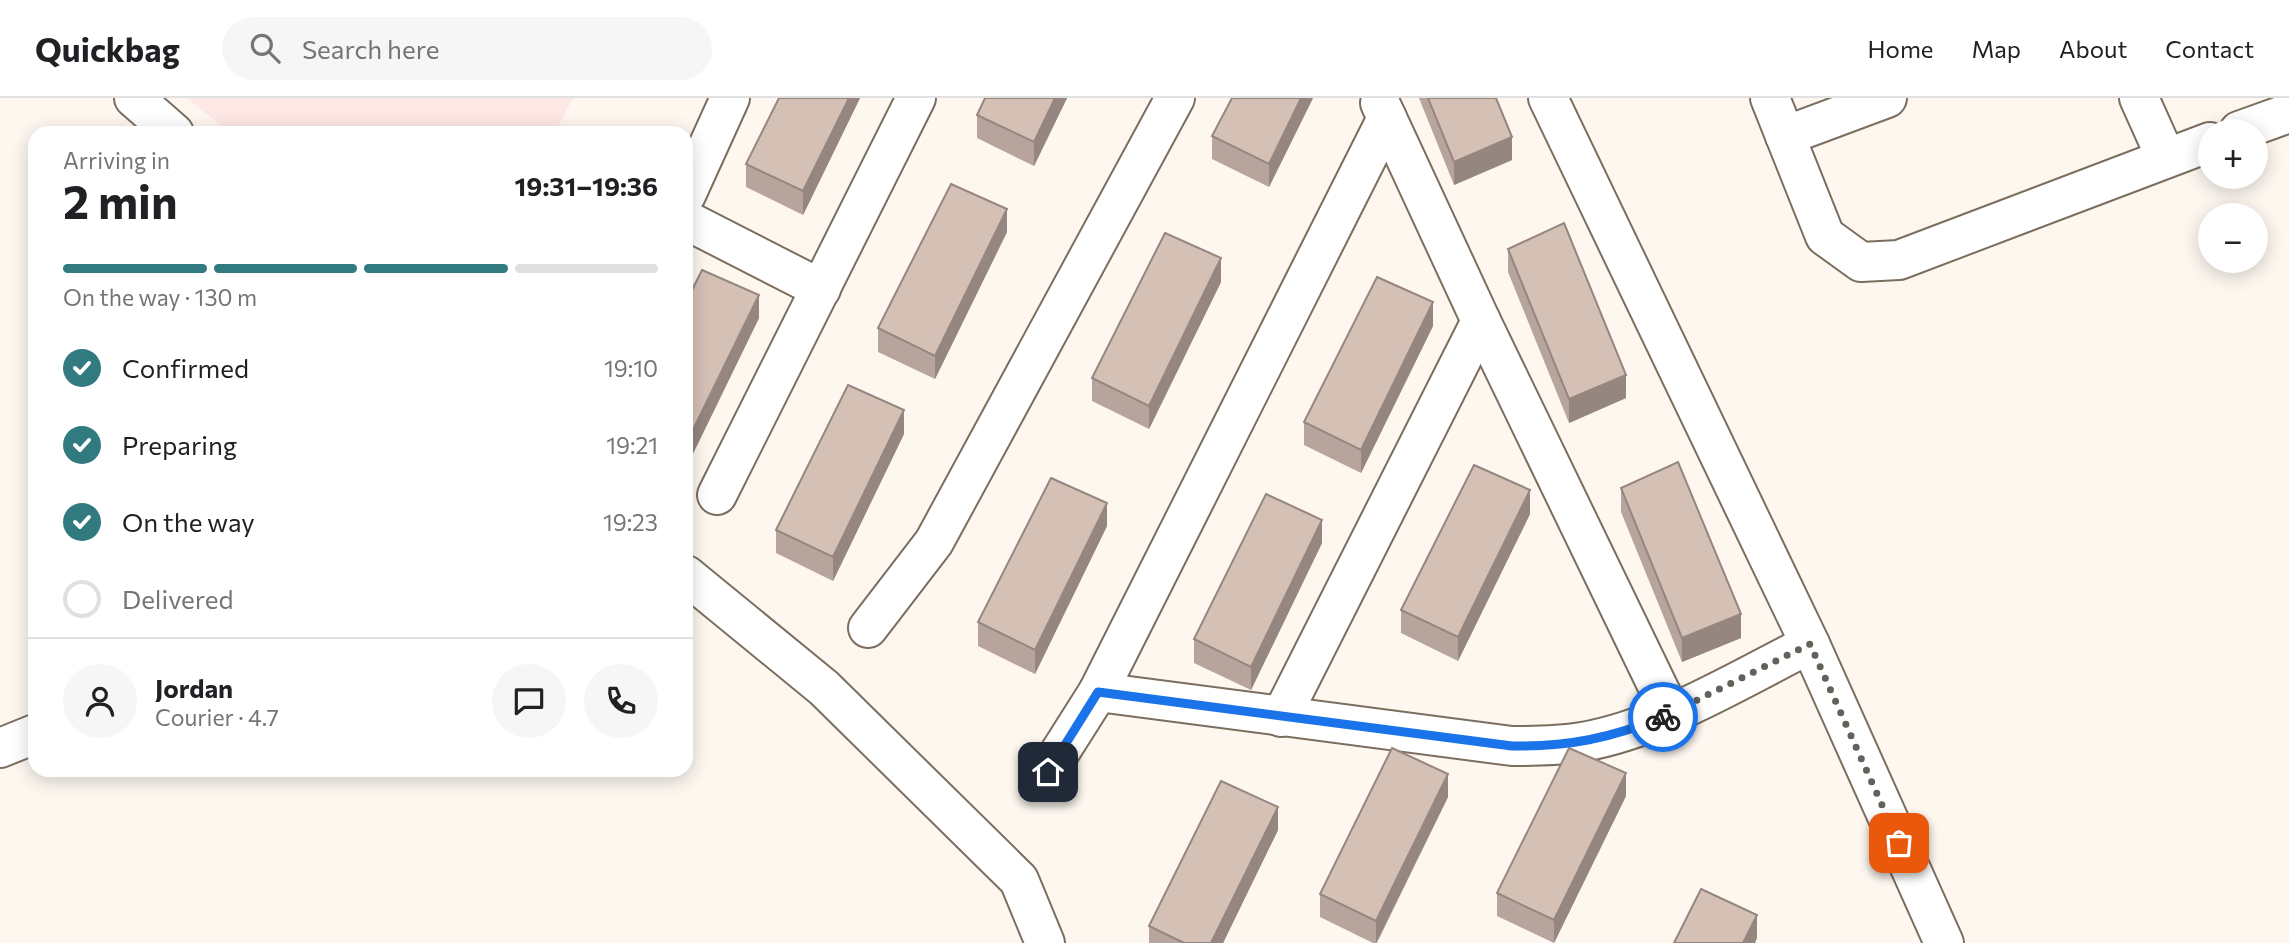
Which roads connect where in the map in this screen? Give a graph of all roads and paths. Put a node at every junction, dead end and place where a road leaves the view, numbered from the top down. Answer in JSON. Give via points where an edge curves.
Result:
{"nodes":[{"id":1,"x":134,"y":98,"type":"edge"},
{"id":2,"x":730,"y":98,"type":"edge"},
{"id":3,"x":916,"y":98,"type":"edge"},
{"id":4,"x":1175,"y":98,"type":"edge"},
{"id":5,"x":1548,"y":98,"type":"edge"},
{"id":6,"x":1770,"y":98,"type":"edge"},
{"id":7,"x":1887,"y":98,"type":"edge"},
{"id":8,"x":2139,"y":98,"type":"edge"},
{"id":9,"x":1383,"y":108,"type":"edge"},
{"id":10,"x":2280,"y":109,"type":"edge"},
{"id":11,"x":2261,"y":119,"type":"edge"},
{"id":12,"x":166,"y":126,"type":"edge"},
{"id":13,"x":1785,"y":136,"type":"junction"},
{"id":14,"x":2198,"y":146,"type":"edge"},
{"id":15,"x":2166,"y":158,"type":"junction"},
{"id":16,"x":693,"y":180,"type":"edge"},
{"id":17,"x":693,"y":224,"type":"edge"},
{"id":18,"x":821,"y":289,"type":"junction"},
{"id":19,"x":1481,"y":321,"type":"junction"},
{"id":20,"x":717,"y":495,"type":"dead end"},
{"id":21,"x":693,"y":581,"type":"edge"},
{"id":22,"x":868,"y":628,"type":"dead end"},
{"id":23,"x":1810,"y":644,"type":"junction"},
{"id":24,"x":1098,"y":692,"type":"junction"},
{"id":25,"x":1671,"y":714,"type":"junction"},
{"id":26,"x":1281,"y":717,"type":"junction"},
{"id":27,"x":28,"y":737,"type":"edge"},
{"id":28,"x":0,"y":748,"type":"edge"},
{"id":29,"x":1048,"y":772,"type":"dead end"},
{"id":30,"x":1045,"y":943,"type":"edge"},
{"id":31,"x":1944,"y":943,"type":"edge"}],
"edges":[{"from":1,"to":12,"type":"street"},
{"from":2,"to":16,"type":"street"},
{"from":3,"to":18,"type":"street"},
{"from":4,"to":22,"type":"street","via":[[934,542]]},
{"from":5,"to":23,"type":"street"},
{"from":6,"to":13,"type":"street"},
{"from":7,"to":13,"type":"street"},
{"from":8,"to":15,"type":"street"},
{"from":9,"to":19,"type":"street"},
{"from":9,"to":24,"type":"street"},
{"from":10,"to":11,"type":"street"},
{"from":13,"to":15,"type":"street","via":[[1825,236],[1861,262],[1899,261]]},
{"from":14,"to":15,"type":"street"},
{"from":17,"to":18,"type":"street"},
{"from":18,"to":20,"type":"street"},
{"from":19,"to":25,"type":"street"},
{"from":19,"to":26,"type":"street"},
{"from":21,"to":30,"type":"street","via":[[824,688],[1019,880]]},
{"from":23,"to":25,"type":"street"},
{"from":23,"to":31,"type":"street"},
{"from":24,"to":26,"type":"street"},
{"from":24,"to":29,"type":"street"},
{"from":25,"to":26,"type":"street","via":[[1611,736],[1552,746],[1512,746]]},
{"from":27,"to":28,"type":"street"}]}
